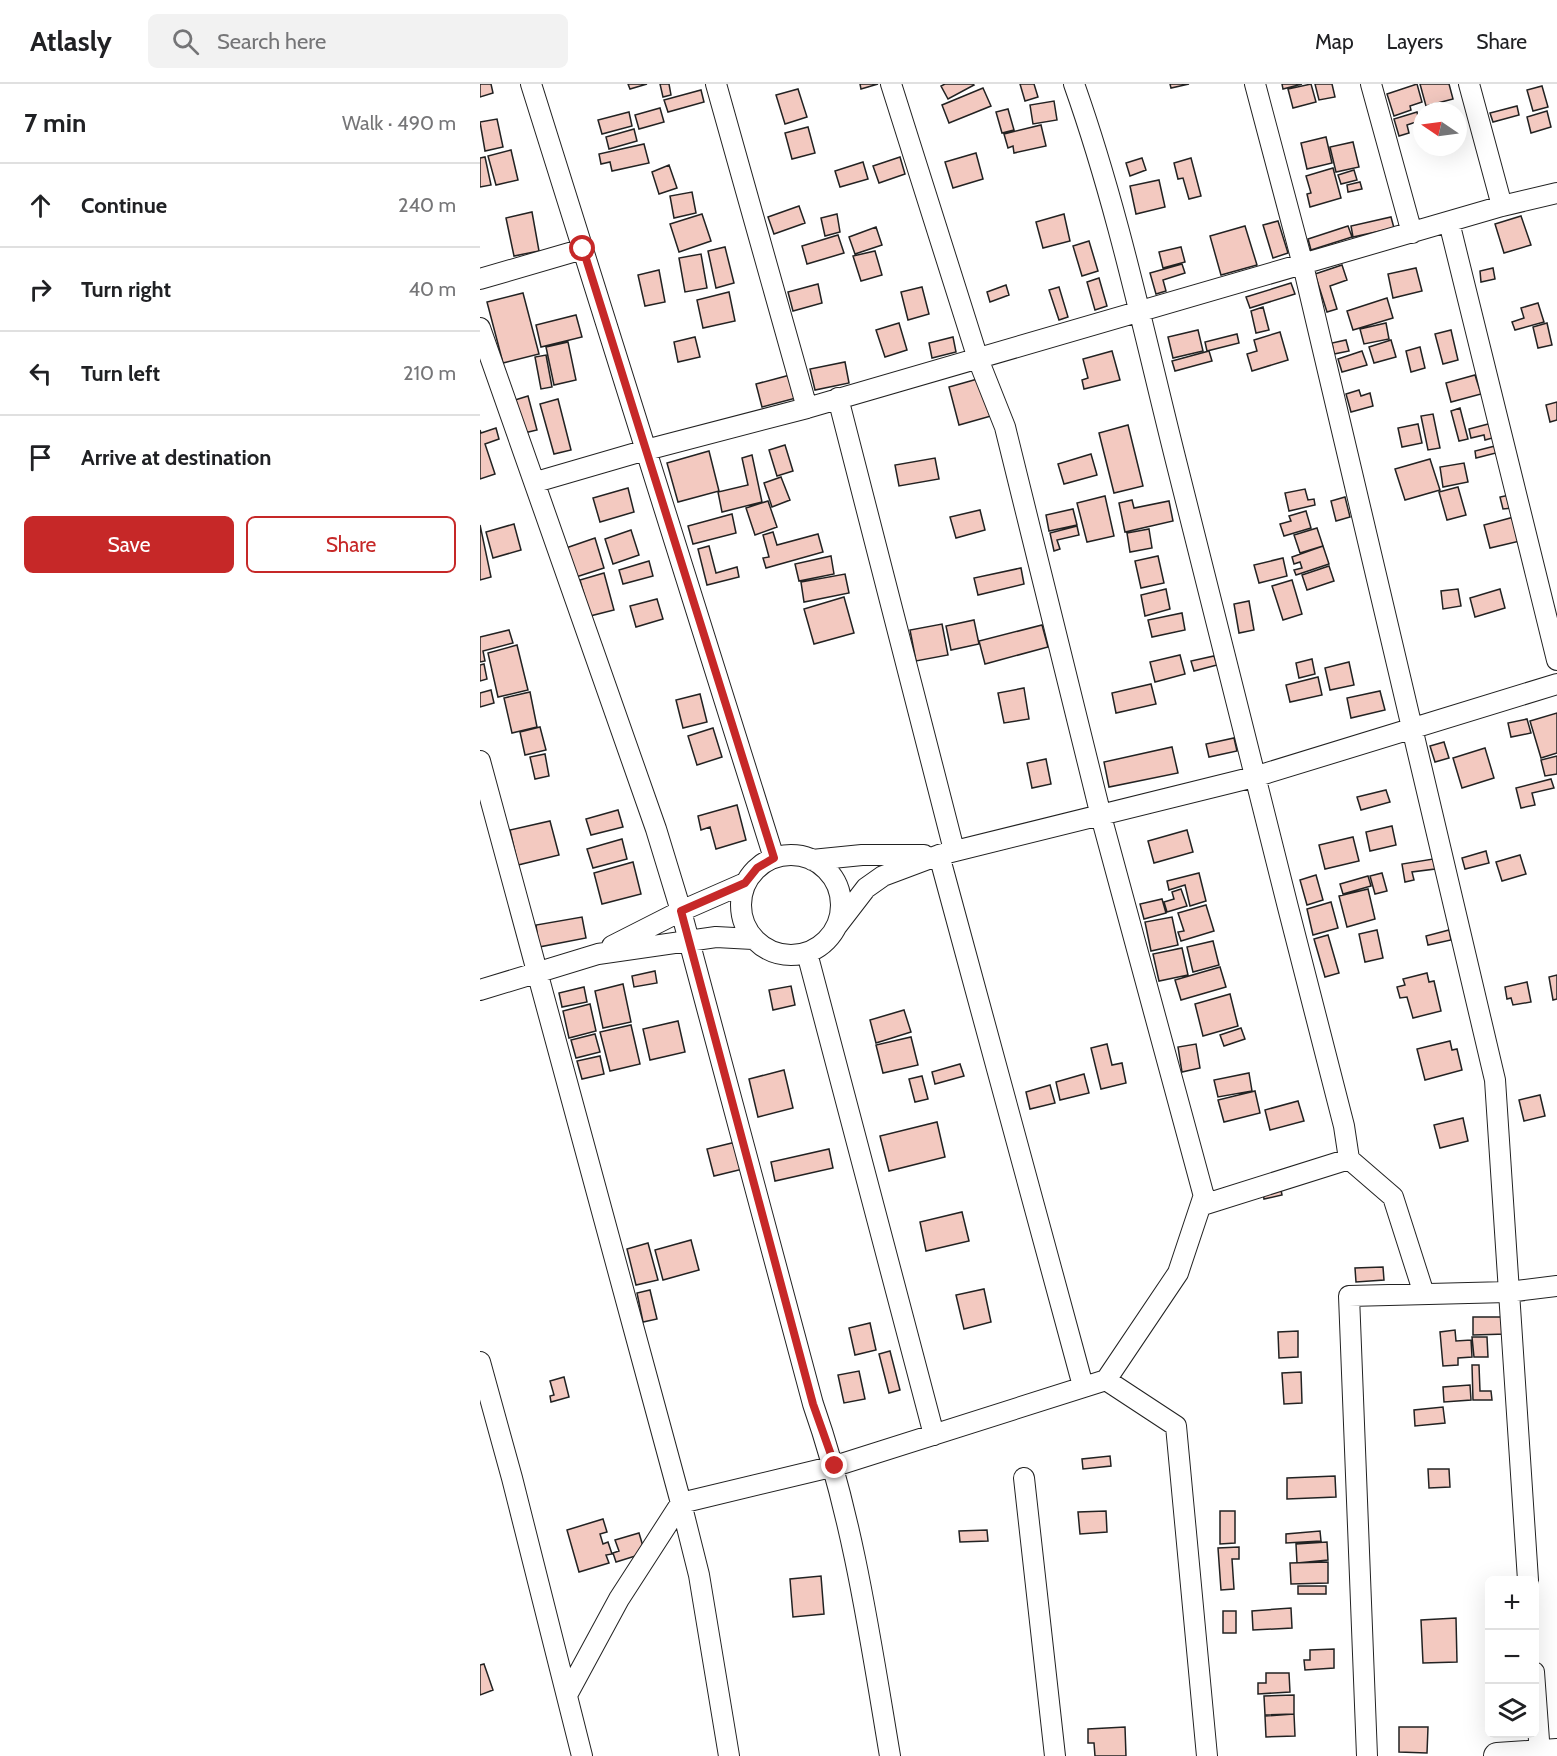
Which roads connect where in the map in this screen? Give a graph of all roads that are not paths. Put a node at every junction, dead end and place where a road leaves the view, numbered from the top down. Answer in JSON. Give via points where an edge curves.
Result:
{"nodes":[{"id":1,"x":531,"y":84,"type":"edge"},
{"id":2,"x":716,"y":84,"type":"edge"},
{"id":3,"x":891,"y":84,"type":"edge"},
{"id":4,"x":1074,"y":84,"type":"edge"},
{"id":5,"x":1255,"y":84,"type":"edge"},
{"id":6,"x":1371,"y":84,"type":"edge"},
{"id":7,"x":1469,"y":84,"type":"edge"},
{"id":8,"x":1557,"y":193,"type":"edge"},
{"id":9,"x":1502,"y":206,"type":"junction"},
{"id":10,"x":1449,"y":222,"type":"junction"},
{"id":11,"x":1412,"y":233,"type":"junction"},
{"id":12,"x":583,"y":249,"type":"junction"},
{"id":13,"x":1303,"y":265,"type":"junction"},
{"id":14,"x":480,"y":279,"type":"edge"},
{"id":15,"x":1138,"y":314,"type":"junction"},
{"id":16,"x":480,"y":328,"type":"edge"},
{"id":17,"x":978,"y":359,"type":"junction"},
{"id":18,"x":838,"y":398,"type":"junction"},
{"id":19,"x":807,"y":408,"type":"junction"},
{"id":20,"x":646,"y":450,"type":"junction"},
{"id":21,"x":536,"y":482,"type":"junction"},
{"id":22,"x":1557,"y":660,"type":"edge"},
{"id":23,"x":1557,"y":684,"type":"edge"},
{"id":24,"x":1412,"y":728,"type":"junction"},
{"id":25,"x":480,"y":761,"type":"edge"},
{"id":26,"x":1254,"y":777,"type":"junction"},
{"id":27,"x":1101,"y":816,"type":"junction"},
{"id":28,"x":947,"y":852,"type":"junction"},
{"id":29,"x":774,"y":858,"type":"junction"},
{"id":30,"x":812,"y":860,"type":"junction"},
{"id":31,"x":745,"y":883,"type":"junction"},
{"id":32,"x":681,"y":911,"type":"junction"},
{"id":33,"x":836,"y":927,"type":"junction"},
{"id":34,"x":753,"y":939,"type":"junction"},
{"id":35,"x":688,"y":941,"type":"junction"},
{"id":36,"x":807,"y":953,"type":"junction"},
{"id":37,"x":598,"y":954,"type":"junction"},
{"id":38,"x":538,"y":973,"type":"junction"},
{"id":39,"x":480,"y":990,"type":"edge"},
{"id":40,"x":1349,"y":1159,"type":"junction"},
{"id":41,"x":1204,"y":1195,"type":"junction"},
{"id":42,"x":1557,"y":1286,"type":"edge"},
{"id":43,"x":1508,"y":1292,"type":"junction"},
{"id":44,"x":1424,"y":1294,"type":"junction"},
{"id":45,"x":480,"y":1362,"type":"edge"},
{"id":46,"x":1106,"y":1380,"type":"junction"},
{"id":47,"x":1083,"y":1386,"type":"junction"},
{"id":48,"x":934,"y":1435,"type":"junction"},
{"id":49,"x":835,"y":1466,"type":"junction"},
{"id":50,"x":1024,"y":1478,"type":"dead end"},
{"id":51,"x":681,"y":1503,"type":"junction"},
{"id":52,"x":1528,"y":1576,"type":"edge"},
{"id":53,"x":1536,"y":1684,"type":"edge"},
{"id":54,"x":567,"y":1695,"type":"junction"},
{"id":55,"x":1549,"y":1753,"type":"edge"},
{"id":56,"x":582,"y":1756,"type":"edge"},
{"id":57,"x":729,"y":1756,"type":"edge"},
{"id":58,"x":890,"y":1756,"type":"edge"},
{"id":59,"x":1055,"y":1756,"type":"edge"},
{"id":60,"x":1207,"y":1756,"type":"edge"},
{"id":61,"x":1367,"y":1756,"type":"edge"},
{"id":62,"x":1497,"y":1756,"type":"edge"}],
"edges":[{"from":1,"to":12,"type":"street"},
{"from":2,"to":19,"type":"street"},
{"from":3,"to":17,"type":"street"},
{"from":4,"to":15,"type":"street","via":[[1092,134]]},
{"from":5,"to":13,"type":"street"},
{"from":6,"to":11,"type":"street"},
{"from":7,"to":9,"type":"street"},
{"from":8,"to":9,"type":"street"},
{"from":9,"to":10,"type":"street"},
{"from":10,"to":11,"type":"street"},
{"from":10,"to":22,"type":"street"},
{"from":11,"to":13,"type":"street"},
{"from":12,"to":14,"type":"street"},
{"from":12,"to":20,"type":"street"},
{"from":13,"to":15,"type":"street"},
{"from":13,"to":24,"type":"street"},
{"from":15,"to":17,"type":"street"},
{"from":15,"to":26,"type":"street"},
{"from":16,"to":21,"type":"street"},
{"from":17,"to":18,"type":"street"},
{"from":17,"to":27,"type":"street","via":[[1005,427]]},
{"from":18,"to":19,"type":"street"},
{"from":18,"to":28,"type":"street"},
{"from":19,"to":20,"type":"street"},
{"from":20,"to":21,"type":"street"},
{"from":20,"to":29,"type":"street"},
{"from":21,"to":32,"type":"street"},
{"from":23,"to":24,"type":"street"},
{"from":24,"to":26,"type":"street"},
{"from":24,"to":43,"type":"street","via":[[1496,1080]]},
{"from":25,"to":38,"type":"street"},
{"from":26,"to":27,"type":"street"},
{"from":26,"to":40,"type":"street","via":[[1344,1126]]},
{"from":27,"to":28,"type":"street"},
{"from":27,"to":41,"type":"street"},
{"from":28,"to":30,"type":"street"},
{"from":28,"to":33,"type":"street","via":[[883,876],[866,888]]},
{"from":28,"to":47,"type":"street"},
{"from":29,"to":30,"type":"street","via":[[794,855]]},
{"from":29,"to":31,"type":"street","via":[[757,868]]},
{"from":30,"to":33,"type":"street","via":[[828,871],[838,888],[841,908]]},
{"from":31,"to":32,"type":"street"},
{"from":31,"to":34,"type":"street","via":[[740,902],[743,922]]},
{"from":32,"to":35,"type":"street"},
{"from":32,"to":37,"type":"street"},
{"from":33,"to":36,"type":"street","via":[[824,943]]},
{"from":34,"to":35,"type":"street","via":[[716,937]]},
{"from":34,"to":36,"type":"street","via":[[769,951],[788,956]]},
{"from":35,"to":37,"type":"street"},
{"from":35,"to":49,"type":"street","via":[[813,1404]]},
{"from":36,"to":48,"type":"street"},
{"from":37,"to":38,"type":"street"},
{"from":38,"to":39,"type":"street"},
{"from":38,"to":51,"type":"street"},
{"from":40,"to":41,"type":"street","via":[[1206,1204]]},
{"from":40,"to":44,"type":"street","via":[[1393,1197]]},
{"from":41,"to":46,"type":"street","via":[[1178,1273]]},
{"from":42,"to":43,"type":"street"},
{"from":43,"to":44,"type":"street"},
{"from":43,"to":52,"type":"street"},
{"from":44,"to":61,"type":"street","via":[[1349,1296]]},
{"from":45,"to":54,"type":"street"},
{"from":46,"to":47,"type":"street"},
{"from":46,"to":60,"type":"street","via":[[1176,1426]]},
{"from":47,"to":48,"type":"street"},
{"from":48,"to":49,"type":"street"},
{"from":49,"to":51,"type":"street"},
{"from":49,"to":58,"type":"street","via":[[861,1581]]},
{"from":50,"to":59,"type":"street"},
{"from":51,"to":54,"type":"street","via":[[619,1599]]},
{"from":51,"to":57,"type":"street","via":[[699,1575]]},
{"from":53,"to":55,"type":"street"},
{"from":54,"to":56,"type":"street"},
{"from":55,"to":62,"type":"main road"}]}
